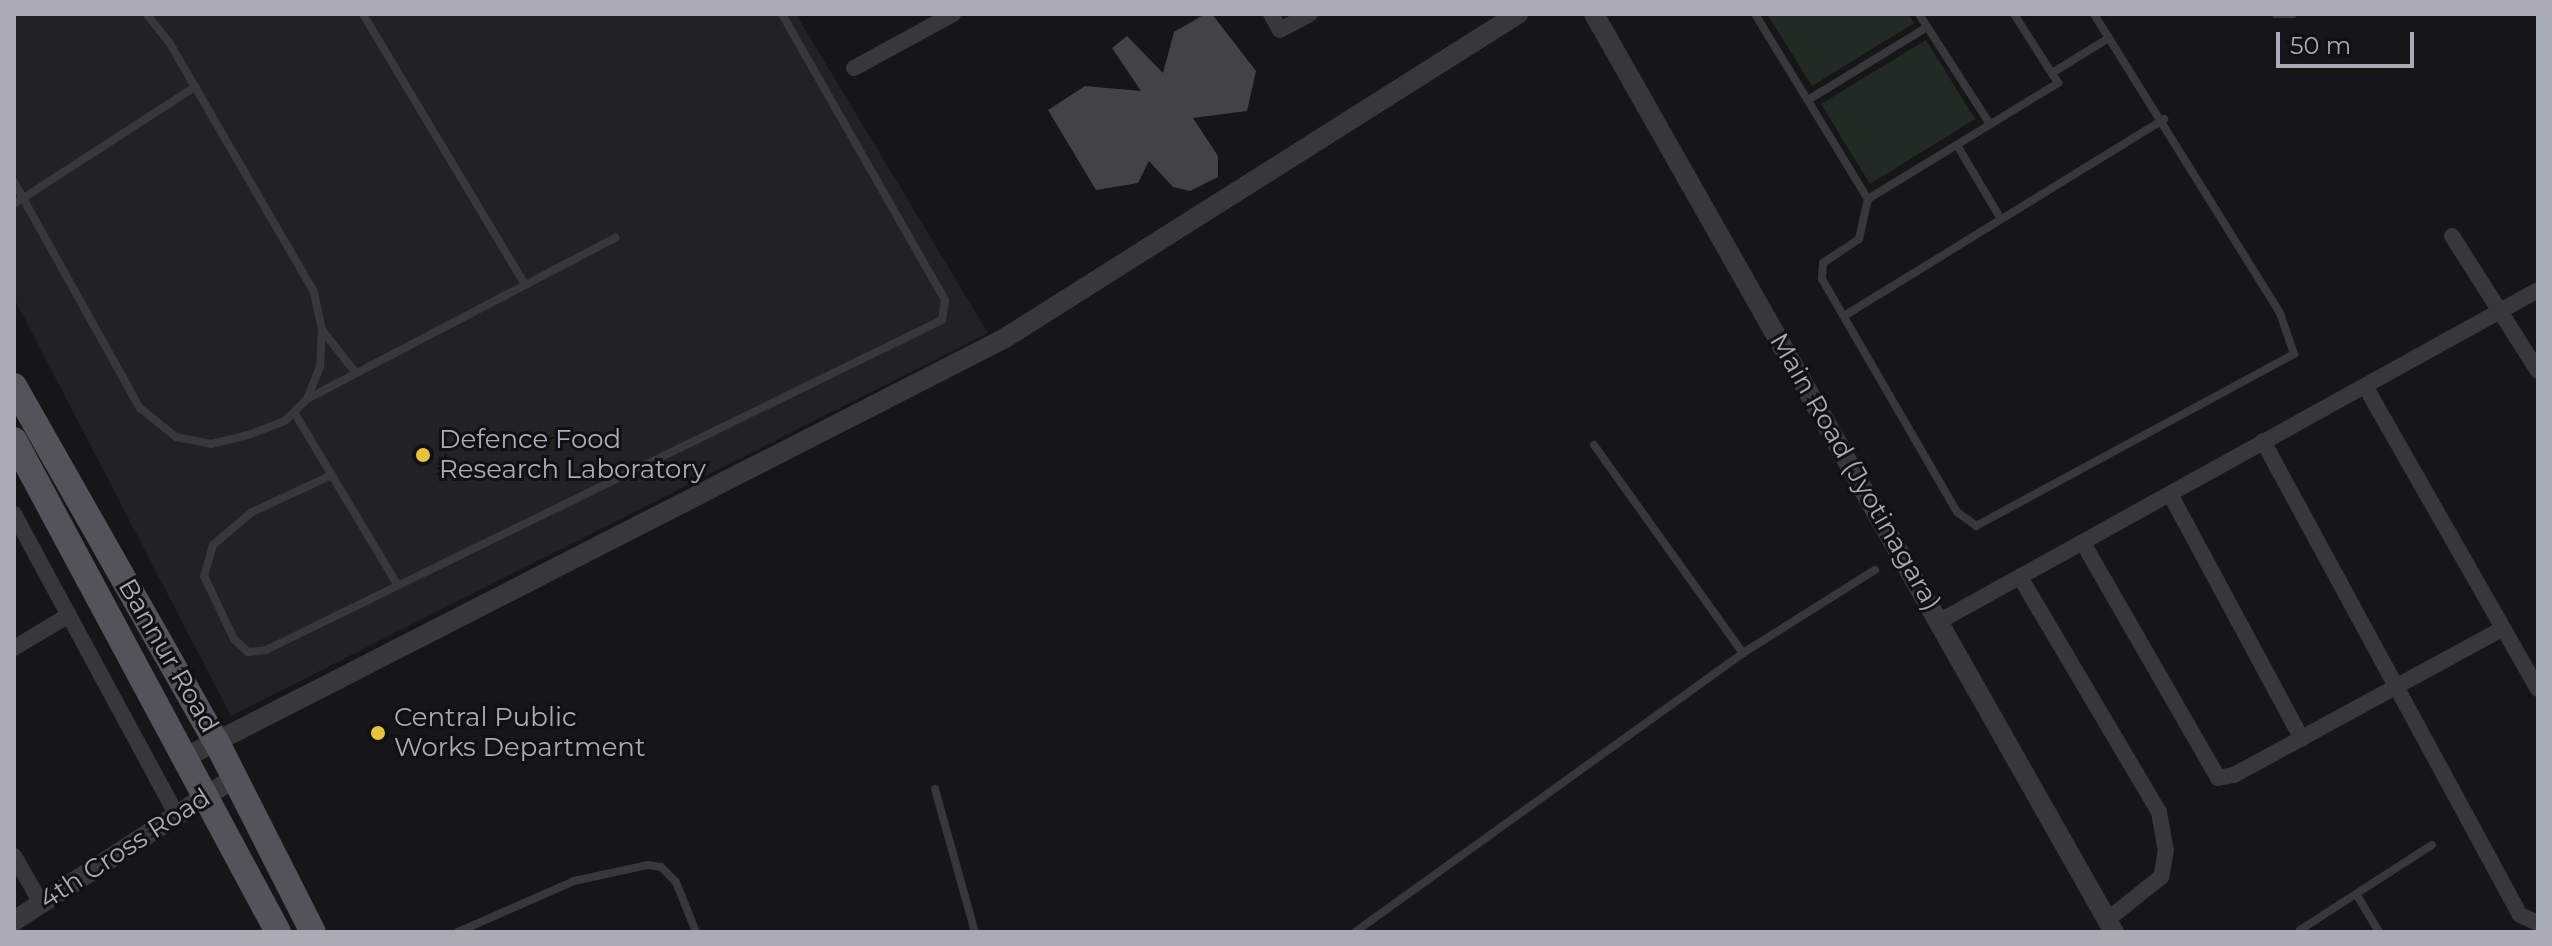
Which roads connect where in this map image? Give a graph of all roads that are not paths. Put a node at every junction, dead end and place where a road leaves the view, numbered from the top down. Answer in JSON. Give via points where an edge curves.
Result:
{"nodes":[{"id":1,"x":146,"y":14,"type":"edge"},
{"id":2,"x":363,"y":14,"type":"edge"},
{"id":3,"x":782,"y":14,"type":"edge"},
{"id":4,"x":953,"y":14,"type":"edge"},
{"id":5,"x":1271,"y":14,"type":"edge"},
{"id":6,"x":1310,"y":14,"type":"edge"},
{"id":7,"x":1518,"y":14,"type":"edge"},
{"id":8,"x":1594,"y":14,"type":"edge"},
{"id":9,"x":1755,"y":14,"type":"edge"},
{"id":10,"x":1919,"y":14,"type":"edge"},
{"id":11,"x":2014,"y":14,"type":"edge"},
{"id":12,"x":2094,"y":14,"type":"edge"},
{"id":13,"x":2276,"y":14,"type":"edge"},
{"id":14,"x":2293,"y":14,"type":"edge"},
{"id":15,"x":1927,"y":27,"type":"junction"},
{"id":16,"x":2109,"y":38,"type":"junction"},
{"id":17,"x":854,"y":68,"type":"dead end"},
{"id":18,"x":2052,"y":73,"type":"junction"},
{"id":19,"x":195,"y":87,"type":"junction"},
{"id":20,"x":1808,"y":100,"type":"junction"},
{"id":21,"x":2164,"y":119,"type":"junction"},
{"id":22,"x":1990,"y":124,"type":"junction"},
{"id":23,"x":1957,"y":145,"type":"junction"},
{"id":24,"x":14,"y":182,"type":"edge"},
{"id":25,"x":23,"y":199,"type":"junction"},
{"id":26,"x":1868,"y":199,"type":"junction"},
{"id":27,"x":14,"y":204,"type":"edge"},
{"id":28,"x":2001,"y":219,"type":"junction"},
{"id":29,"x":2452,"y":236,"type":"dead end"},
{"id":30,"x":615,"y":238,"type":"dead end"},
{"id":31,"x":525,"y":285,"type":"junction"},
{"id":32,"x":2538,"y":290,"type":"edge"},
{"id":33,"x":2504,"y":310,"type":"junction"},
{"id":34,"x":1844,"y":316,"type":"junction"},
{"id":35,"x":322,"y":330,"type":"junction"},
{"id":36,"x":2538,"y":371,"type":"edge"},
{"id":37,"x":356,"y":373,"type":"junction"},
{"id":38,"x":14,"y":386,"type":"edge"},
{"id":39,"x":2365,"y":386,"type":"junction"},
{"id":40,"x":307,"y":399,"type":"junction"},
{"id":41,"x":294,"y":412,"type":"junction"},
{"id":42,"x":14,"y":440,"type":"edge"},
{"id":43,"x":2263,"y":441,"type":"junction"},
{"id":44,"x":1594,"y":445,"type":"dead end"},
{"id":45,"x":332,"y":475,"type":"junction"},
{"id":46,"x":2170,"y":494,"type":"junction"},
{"id":47,"x":14,"y":514,"type":"edge"},
{"id":48,"x":2083,"y":543,"type":"junction"},
{"id":49,"x":1875,"y":570,"type":"dead end"},
{"id":50,"x":2020,"y":577,"type":"junction"},
{"id":51,"x":397,"y":584,"type":"junction"},
{"id":52,"x":69,"y":615,"type":"junction"},
{"id":53,"x":1940,"y":621,"type":"junction"},
{"id":54,"x":2502,"y":629,"type":"junction"},
{"id":55,"x":14,"y":648,"type":"edge"},
{"id":56,"x":1743,"y":653,"type":"junction"},
{"id":57,"x":2394,"y":687,"type":"junction"},
{"id":58,"x":2538,"y":689,"type":"edge"},
{"id":59,"x":2302,"y":739,"type":"junction"},
{"id":60,"x":216,"y":741,"type":"junction"},
{"id":61,"x":186,"y":757,"type":"junction"},
{"id":62,"x":236,"y":777,"type":"junction"},
{"id":63,"x":935,"y":789,"type":"dead end"},
{"id":64,"x":207,"y":796,"type":"junction"},
{"id":65,"x":177,"y":815,"type":"junction"},
{"id":66,"x":2432,"y":845,"type":"dead end"},
{"id":67,"x":14,"y":856,"type":"edge"},
{"id":68,"x":2358,"y":897,"type":"junction"},
{"id":69,"x":41,"y":903,"type":"junction"},
{"id":70,"x":14,"y":921,"type":"edge"},
{"id":71,"x":2538,"y":923,"type":"edge"},
{"id":72,"x":2111,"y":926,"type":"edge"},
{"id":73,"x":2300,"y":930,"type":"dead end"},
{"id":74,"x":278,"y":932,"type":"edge"},
{"id":75,"x":313,"y":932,"type":"edge"},
{"id":76,"x":458,"y":932,"type":"edge"},
{"id":77,"x":696,"y":932,"type":"edge"},
{"id":78,"x":975,"y":932,"type":"edge"},
{"id":79,"x":1355,"y":932,"type":"edge"},
{"id":80,"x":2379,"y":932,"type":"edge"}],
"edges":[{"from":1,"to":19,"type":"lane"},
{"from":2,"to":31,"type":"lane"},
{"from":3,"to":51,"type":"lane","via":[[945,300],[942,320]]},
{"from":4,"to":17,"type":"street"},
{"from":5,"to":6,"type":"street","via":[[1280,30]]},
{"from":7,"to":60,"type":"street","via":[[1005,338]]},
{"from":8,"to":53,"type":"street","name":"Main Road (Jyotinagara)"},
{"from":9,"to":20,"type":"lane"},
{"from":10,"to":15,"type":"lane"},
{"from":11,"to":18,"type":"lane"},
{"from":12,"to":16,"type":"lane"},
{"from":13,"to":14,"type":"lane"},
{"from":15,"to":20,"type":"lane"},
{"from":15,"to":22,"type":"lane"},
{"from":16,"to":18,"type":"lane"},
{"from":16,"to":21,"type":"lane"},
{"from":18,"to":22,"type":"lane","via":[[2058,83]]},
{"from":19,"to":25,"type":"lane"},
{"from":19,"to":35,"type":"lane","via":[[294,252],[314,292]]},
{"from":20,"to":26,"type":"lane"},
{"from":21,"to":28,"type":"lane"},
{"from":21,"to":34,"type":"lane","via":[[2280,313],[2294,354],[1976,526],[1957,512]]},
{"from":22,"to":23,"type":"lane"},
{"from":23,"to":26,"type":"lane"},
{"from":23,"to":28,"type":"lane"},
{"from":24,"to":25,"type":"lane"},
{"from":25,"to":27,"type":"lane"},
{"from":25,"to":41,"type":"lane","via":[[140,408],[176,437],[211,444],[248,435]]},
{"from":26,"to":34,"type":"lane","via":[[1859,239],[1820,270]]},
{"from":28,"to":34,"type":"lane"},
{"from":29,"to":33,"type":"street"},
{"from":30,"to":31,"type":"lane"},
{"from":31,"to":37,"type":"lane"},
{"from":32,"to":33,"type":"street"},
{"from":33,"to":36,"type":"street"},
{"from":33,"to":39,"type":"street"},
{"from":35,"to":37,"type":"lane"},
{"from":35,"to":40,"type":"lane","via":[[320,367]]},
{"from":37,"to":40,"type":"lane"},
{"from":38,"to":60,"type":"main road","name":"Bannur Road"},
{"from":39,"to":43,"type":"street"},
{"from":39,"to":54,"type":"street"},
{"from":40,"to":41,"type":"lane"},
{"from":41,"to":45,"type":"lane"},
{"from":42,"to":61,"type":"main road"},
{"from":43,"to":46,"type":"street"},
{"from":43,"to":57,"type":"street"},
{"from":44,"to":56,"type":"lane"},
{"from":45,"to":51,"type":"lane"},
{"from":45,"to":51,"type":"lane","via":[[252,512],[213,545],[204,576],[234,639],[248,652],[266,650]]},
{"from":46,"to":48,"type":"street"},
{"from":46,"to":59,"type":"street"},
{"from":47,"to":52,"type":"street"},
{"from":48,"to":50,"type":"street"},
{"from":48,"to":59,"type":"street","via":[[2212,774],[2234,775]]},
{"from":49,"to":56,"type":"lane"},
{"from":50,"to":53,"type":"street"},
{"from":50,"to":72,"type":"street","via":[[2159,812],[2166,850],[2161,877]]},
{"from":52,"to":55,"type":"street"},
{"from":52,"to":65,"type":"street"},
{"from":53,"to":72,"type":"street","name":"Main Road (Jyotinagara)"},
{"from":54,"to":57,"type":"street"},
{"from":54,"to":58,"type":"street"},
{"from":56,"to":79,"type":"lane"},
{"from":57,"to":59,"type":"street"},
{"from":57,"to":71,"type":"street","via":[[2520,915]]},
{"from":60,"to":61,"type":"street"},
{"from":60,"to":62,"type":"main road","name":"Bannur Road"},
{"from":61,"to":64,"type":"main road"},
{"from":62,"to":64,"type":"street","name":"4th Cross Road"},
{"from":62,"to":75,"type":"main road","name":"Bannur Road"},
{"from":63,"to":78,"type":"lane"},
{"from":64,"to":65,"type":"street","name":"4th Cross Road"},
{"from":64,"to":74,"type":"main road"},
{"from":65,"to":69,"type":"street","name":"4th Cross Road"},
{"from":66,"to":68,"type":"lane"},
{"from":67,"to":69,"type":"street"},
{"from":68,"to":73,"type":"lane"},
{"from":68,"to":80,"type":"lane"},
{"from":69,"to":70,"type":"street","name":"4th Cross Road"},
{"from":76,"to":77,"type":"lane","via":[[574,881],[648,865],[661,867],[676,882]]}]}
